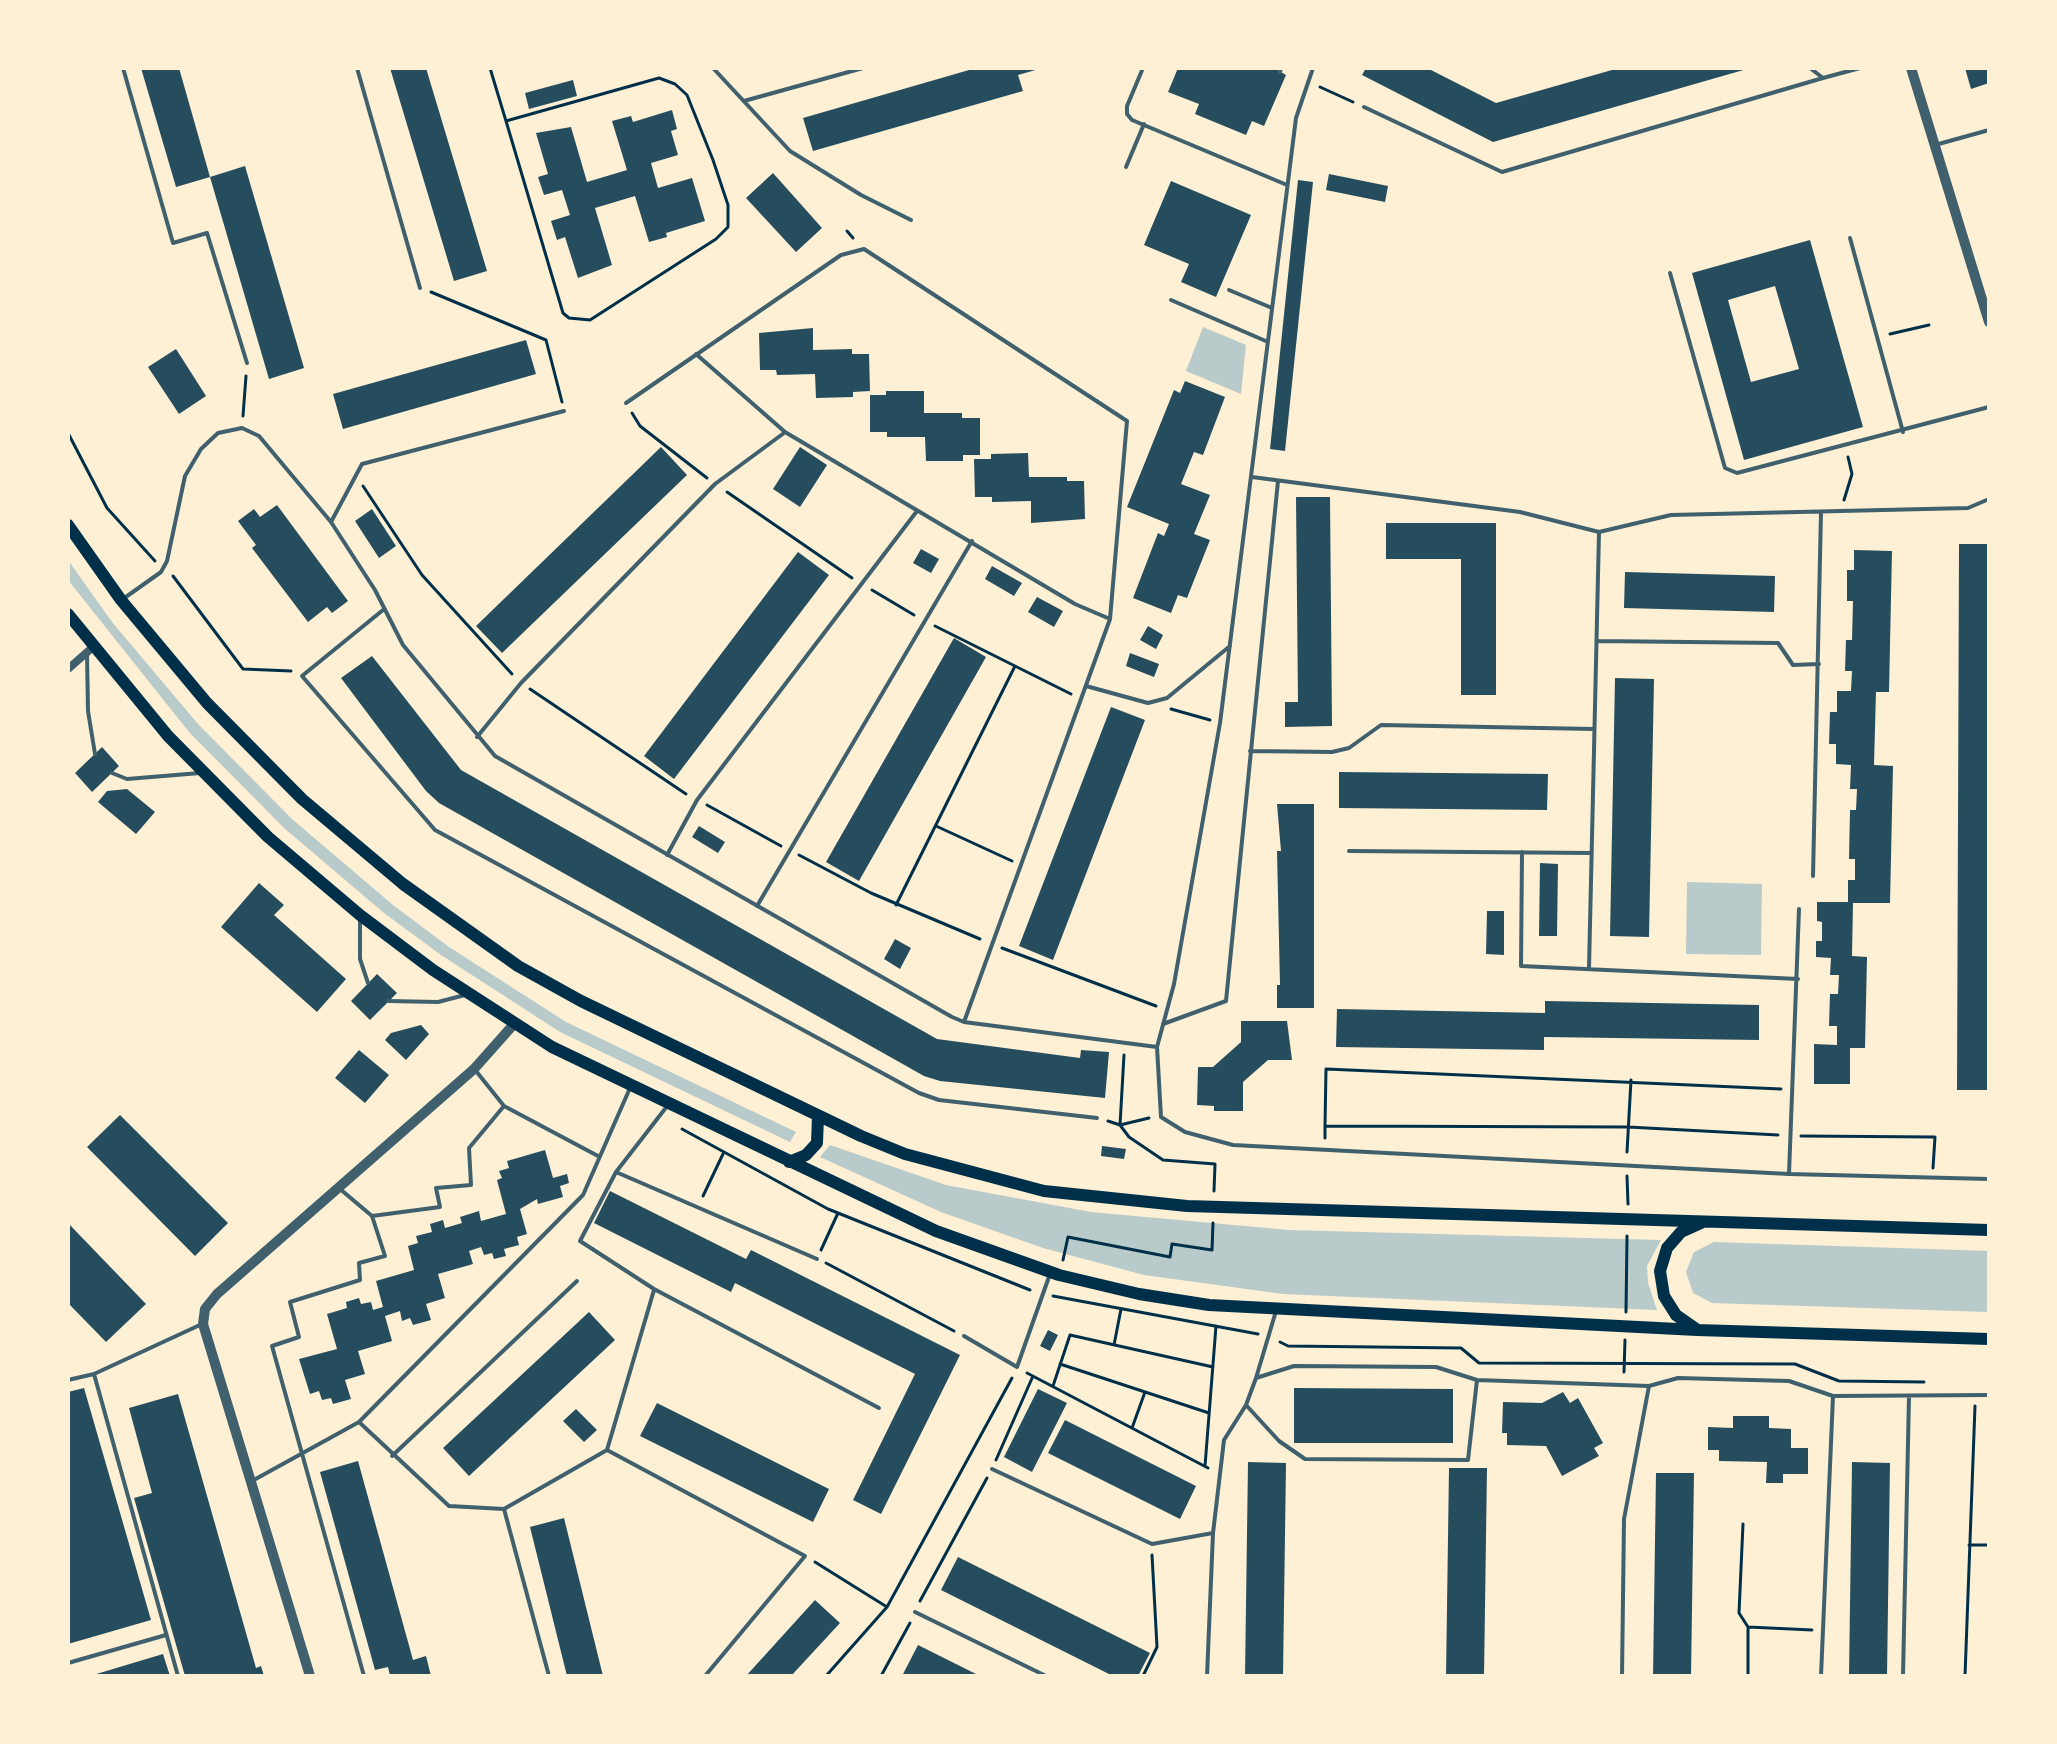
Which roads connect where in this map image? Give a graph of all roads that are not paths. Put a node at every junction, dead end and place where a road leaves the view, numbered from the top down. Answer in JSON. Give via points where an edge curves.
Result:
{"nodes":[{"id":1,"x":123,"y":68,"type":"edge"},
{"id":2,"x":357,"y":68,"type":"edge"},
{"id":3,"x":713,"y":68,"type":"edge"},
{"id":4,"x":863,"y":68,"type":"edge"},
{"id":5,"x":1143,"y":68,"type":"edge"},
{"id":6,"x":1312,"y":68,"type":"edge"},
{"id":7,"x":1810,"y":68,"type":"edge"},
{"id":8,"x":1860,"y":68,"type":"edge"},
{"id":9,"x":1911,"y":68,"type":"edge"},
{"id":10,"x":1823,"y":78,"type":"junction"},
{"id":11,"x":744,"y":101,"type":"junction"},
{"id":12,"x":1364,"y":107,"type":"road end"},
{"id":13,"x":1144,"y":124,"type":"junction"},
{"id":14,"x":1989,"y":130,"type":"edge"},
{"id":15,"x":1933,"y":146,"type":"junction"},
{"id":16,"x":1126,"y":167,"type":"dead end"},
{"id":17,"x":1287,"y":185,"type":"junction"},
{"id":18,"x":911,"y":220,"type":"dead end"},
{"id":19,"x":1850,"y":238,"type":"dead end"},
{"id":20,"x":1670,"y":273,"type":"dead end"},
{"id":21,"x":420,"y":288,"type":"road end"},
{"id":22,"x":1229,"y":290,"type":"dead end"},
{"id":23,"x":1171,"y":300,"type":"dead end"},
{"id":24,"x":1272,"y":308,"type":"junction"},
{"id":25,"x":1989,"y":322,"type":"edge"},
{"id":26,"x":1268,"y":342,"type":"junction"},
{"id":27,"x":696,"y":354,"type":"junction"},
{"id":28,"x":247,"y":363,"type":"road end"},
{"id":29,"x":626,"y":403,"type":"road end"},
{"id":30,"x":1989,"y":407,"type":"edge"},
{"id":31,"x":564,"y":411,"type":"road end"},
{"id":32,"x":785,"y":432,"type":"junction"},
{"id":33,"x":1903,"y":432,"type":"junction"},
{"id":34,"x":1252,"y":477,"type":"junction"},
{"id":35,"x":1278,"y":481,"type":"junction"},
{"id":36,"x":1989,"y":499,"type":"edge"},
{"id":37,"x":918,"y":511,"type":"junction"},
{"id":38,"x":1821,"y":512,"type":"junction"},
{"id":39,"x":331,"y":522,"type":"junction"},
{"id":40,"x":68,"y":525,"type":"edge"},
{"id":41,"x":1599,"y":532,"type":"junction"},
{"id":42,"x":972,"y":541,"type":"junction"},
{"id":43,"x":121,"y":600,"type":"junction"},
{"id":44,"x":383,"y":610,"type":"junction"},
{"id":45,"x":68,"y":614,"type":"edge"},
{"id":46,"x":1110,"y":619,"type":"junction"},
{"id":47,"x":1598,"y":641,"type":"junction"},
{"id":48,"x":1230,"y":646,"type":"junction"},
{"id":49,"x":90,"y":649,"type":"junction"},
{"id":50,"x":1819,"y":664,"type":"junction"},
{"id":51,"x":68,"y":669,"type":"edge"},
{"id":52,"x":1086,"y":686,"type":"junction"},
{"id":53,"x":1594,"y":729,"type":"junction"},
{"id":54,"x":477,"y":737,"type":"junction"},
{"id":55,"x":1250,"y":751,"type":"junction"},
{"id":56,"x":95,"y":754,"type":"dead end"},
{"id":57,"x":112,"y":773,"type":"dead end"},
{"id":58,"x":203,"y":773,"type":"junction"},
{"id":59,"x":1349,"y":851,"type":"dead end"},
{"id":60,"x":1522,"y":852,"type":"junction"},
{"id":61,"x":1592,"y":853,"type":"junction"},
{"id":62,"x":667,"y":855,"type":"junction"},
{"id":63,"x":1813,"y":876,"type":"dead end"},
{"id":64,"x":757,"y":906,"type":"junction"},
{"id":65,"x":1799,"y":909,"type":"dead end"},
{"id":66,"x":360,"y":915,"type":"junction"},
{"id":67,"x":1589,"y":968,"type":"junction"},
{"id":68,"x":1798,"y":979,"type":"junction"},
{"id":69,"x":368,"y":983,"type":"dead end"},
{"id":70,"x":469,"y":994,"type":"junction"},
{"id":71,"x":388,"y":1001,"type":"dead end"},
{"id":72,"x":964,"y":1022,"type":"junction"},
{"id":73,"x":514,"y":1024,"type":"junction"},
{"id":74,"x":1163,"y":1024,"type":"junction"},
{"id":75,"x":1157,"y":1047,"type":"junction"},
{"id":76,"x":474,"y":1069,"type":"junction"},
{"id":77,"x":631,"y":1085,"type":"junction"},
{"id":78,"x":504,"y":1106,"type":"junction"},
{"id":79,"x":666,"y":1110,"type":"junction"},
{"id":80,"x":818,"y":1116,"type":"junction"},
{"id":81,"x":1097,"y":1118,"type":"dead end"},
{"id":82,"x":598,"y":1156,"type":"junction"},
{"id":83,"x":789,"y":1162,"type":"junction"},
{"id":84,"x":616,"y":1172,"type":"junction"},
{"id":85,"x":1789,"y":1174,"type":"junction"},
{"id":86,"x":1989,"y":1179,"type":"edge"},
{"id":87,"x":340,"y":1189,"type":"junction"},
{"id":88,"x":372,"y":1216,"type":"junction"},
{"id":89,"x":1706,"y":1221,"type":"junction"},
{"id":90,"x":1989,"y":1230,"type":"edge"},
{"id":91,"x":817,"y":1259,"type":"road end"},
{"id":92,"x":1051,"y":1272,"type":"junction"},
{"id":93,"x":577,"y":1281,"type":"dead end"},
{"id":94,"x":654,"y":1289,"type":"junction"},
{"id":95,"x":1276,"y":1311,"type":"junction"},
{"id":96,"x":203,"y":1324,"type":"junction"},
{"id":97,"x":1697,"y":1330,"type":"junction"},
{"id":98,"x":964,"y":1336,"type":"road end"},
{"id":99,"x":1989,"y":1339,"type":"edge"},
{"id":100,"x":94,"y":1374,"type":"junction"},
{"id":101,"x":1256,"y":1378,"type":"junction"},
{"id":102,"x":68,"y":1380,"type":"edge"},
{"id":103,"x":1477,"y":1380,"type":"junction"},
{"id":104,"x":1649,"y":1386,"type":"junction"},
{"id":105,"x":1989,"y":1395,"type":"edge"},
{"id":106,"x":1833,"y":1396,"type":"junction"},
{"id":107,"x":1909,"y":1396,"type":"junction"},
{"id":108,"x":1246,"y":1405,"type":"junction"},
{"id":109,"x":879,"y":1408,"type":"dead end"},
{"id":110,"x":359,"y":1422,"type":"junction"},
{"id":111,"x":607,"y":1450,"type":"junction"},
{"id":112,"x":304,"y":1454,"type":"junction"},
{"id":113,"x":392,"y":1456,"type":"junction"},
{"id":114,"x":992,"y":1469,"type":"road end"},
{"id":115,"x":252,"y":1481,"type":"junction"},
{"id":116,"x":504,"y":1509,"type":"junction"},
{"id":117,"x":1213,"y":1533,"type":"junction"},
{"id":118,"x":915,"y":1612,"type":"road end"},
{"id":119,"x":167,"y":1635,"type":"junction"},
{"id":120,"x":68,"y":1663,"type":"edge"},
{"id":121,"x":178,"y":1676,"type":"edge"},
{"id":122,"x":310,"y":1676,"type":"edge"},
{"id":123,"x":364,"y":1676,"type":"edge"},
{"id":124,"x":549,"y":1676,"type":"edge"},
{"id":125,"x":705,"y":1676,"type":"edge"},
{"id":126,"x":1046,"y":1676,"type":"edge"},
{"id":127,"x":1207,"y":1676,"type":"edge"},
{"id":128,"x":1622,"y":1676,"type":"edge"},
{"id":129,"x":1821,"y":1676,"type":"edge"},
{"id":130,"x":1903,"y":1676,"type":"edge"}],
"edges":[{"from":1,"to":28,"type":"lane","via":[[173,243],[207,233]]},
{"from":2,"to":21,"type":"lane"},
{"from":3,"to":11,"type":"lane"},
{"from":4,"to":11,"type":"lane"},
{"from":5,"to":13,"type":"lane","via":[[1127,114]]},
{"from":6,"to":17,"type":"lane","via":[[1296,118]]},
{"from":7,"to":10,"type":"lane"},
{"from":8,"to":10,"type":"lane"},
{"from":9,"to":15,"type":"street"},
{"from":10,"to":12,"type":"lane","via":[[1502,172]]},
{"from":11,"to":18,"type":"lane","via":[[790,151]]},
{"from":13,"to":16,"type":"lane"},
{"from":13,"to":17,"type":"lane"},
{"from":14,"to":15,"type":"lane"},
{"from":15,"to":25,"type":"street"},
{"from":17,"to":24,"type":"lane"},
{"from":19,"to":33,"type":"lane"},
{"from":20,"to":33,"type":"lane","via":[[1725,468],[1737,473]]},
{"from":22,"to":24,"type":"lane"},
{"from":23,"to":26,"type":"lane"},
{"from":24,"to":26,"type":"lane"},
{"from":26,"to":34,"type":"lane"},
{"from":27,"to":29,"type":"lane"},
{"from":27,"to":32,"type":"lane"},
{"from":27,"to":46,"type":"lane","via":[[841,255],[864,249],[1127,421]]},
{"from":30,"to":33,"type":"lane"},
{"from":31,"to":39,"type":"lane","via":[[362,464]]},
{"from":32,"to":37,"type":"lane"},
{"from":32,"to":54,"type":"lane","via":[[715,484],[521,683]]},
{"from":34,"to":35,"type":"lane"},
{"from":34,"to":48,"type":"lane"},
{"from":35,"to":41,"type":"lane","via":[[1520,512]]},
{"from":35,"to":55,"type":"lane"},
{"from":36,"to":38,"type":"lane","via":[[1968,508]]},
{"from":37,"to":42,"type":"lane"},
{"from":37,"to":62,"type":"lane","via":[[697,800]]},
{"from":38,"to":41,"type":"lane","via":[[1671,515]]},
{"from":38,"to":50,"type":"lane"},
{"from":39,"to":43,"type":"lane","via":[[259,436],[242,428],[218,433],[185,476],[161,572]]},
{"from":39,"to":44,"type":"lane"},
{"from":40,"to":43,"type":"main road"},
{"from":41,"to":47,"type":"lane"},
{"from":42,"to":46,"type":"lane","via":[[1075,604]]},
{"from":42,"to":64,"type":"lane"},
{"from":43,"to":80,"type":"main road","via":[[253,751],[351,843],[437,909],[518,966],[581,1001]]},
{"from":44,"to":54,"type":"lane","via":[[403,645]]},
{"from":44,"to":81,"type":"lane","via":[[302,676],[435,830],[919,1093],[939,1100]]},
{"from":45,"to":49,"type":"main road"},
{"from":46,"to":52,"type":"lane"},
{"from":47,"to":50,"type":"lane","via":[[1778,643],[1793,665]]},
{"from":47,"to":53,"type":"lane"},
{"from":48,"to":52,"type":"lane","via":[[1167,698],[1148,703]]},
{"from":48,"to":74,"type":"lane"},
{"from":49,"to":51,"type":"street"},
{"from":49,"to":56,"type":"lane","via":[[88,711]]},
{"from":49,"to":58,"type":"main road"},
{"from":50,"to":63,"type":"lane"},
{"from":52,"to":72,"type":"lane"},
{"from":53,"to":55,"type":"lane","via":[[1381,725],[1349,748],[1332,752]]},
{"from":53,"to":61,"type":"lane"},
{"from":54,"to":62,"type":"lane","via":[[517,770]]},
{"from":55,"to":74,"type":"lane","via":[[1226,1001]]},
{"from":57,"to":58,"type":"lane","via":[[127,779]]},
{"from":58,"to":66,"type":"main road"},
{"from":59,"to":60,"type":"lane"},
{"from":60,"to":61,"type":"lane"},
{"from":60,"to":67,"type":"lane","via":[[1521,966]]},
{"from":61,"to":67,"type":"lane"},
{"from":62,"to":64,"type":"lane"},
{"from":64,"to":72,"type":"lane"},
{"from":65,"to":68,"type":"lane"},
{"from":66,"to":69,"type":"lane","via":[[360,959]]},
{"from":66,"to":70,"type":"main road"},
{"from":67,"to":68,"type":"lane"},
{"from":68,"to":85,"type":"lane"},
{"from":70,"to":71,"type":"lane","via":[[438,1002]]},
{"from":70,"to":73,"type":"main road"},
{"from":72,"to":75,"type":"lane"},
{"from":73,"to":76,"type":"street"},
{"from":73,"to":77,"type":"main road"},
{"from":74,"to":75,"type":"lane"},
{"from":75,"to":85,"type":"lane","via":[[1161,1117],[1185,1132],[1233,1145]]},
{"from":76,"to":78,"type":"lane"},
{"from":76,"to":87,"type":"street"},
{"from":77,"to":79,"type":"main road"},
{"from":77,"to":82,"type":"lane"},
{"from":78,"to":82,"type":"lane"},
{"from":78,"to":88,"type":"lane","via":[[469,1148],[471,1185],[436,1188],[440,1207]]},
{"from":79,"to":83,"type":"main road"},
{"from":79,"to":84,"type":"lane"},
{"from":80,"to":83,"type":"main road","via":[[817,1143]]},
{"from":80,"to":89,"type":"main road","via":[[951,1168],[1091,1198],[1187,1206]]},
{"from":82,"to":110,"type":"lane","via":[[583,1195]]},
{"from":83,"to":92,"type":"main road","via":[[936,1231]]},
{"from":84,"to":91,"type":"lane"},
{"from":84,"to":94,"type":"lane","via":[[580,1241]]},
{"from":85,"to":86,"type":"lane"},
{"from":87,"to":88,"type":"lane"},
{"from":87,"to":96,"type":"street","via":[[217,1294],[205,1309]]},
{"from":88,"to":112,"type":"lane","via":[[385,1256],[359,1263],[360,1280],[290,1302],[299,1337],[272,1346]]},
{"from":89,"to":90,"type":"main road"},
{"from":89,"to":97,"type":"main road","via":[[1681,1232],[1667,1248],[1660,1271],[1664,1296],[1676,1315]]},
{"from":92,"to":95,"type":"main road","via":[[1139,1294]]},
{"from":92,"to":98,"type":"lane","via":[[1017,1367]]},
{"from":93,"to":113,"type":"lane"},
{"from":94,"to":109,"type":"lane"},
{"from":94,"to":111,"type":"lane"},
{"from":95,"to":97,"type":"main road"},
{"from":95,"to":101,"type":"lane"},
{"from":96,"to":100,"type":"lane"},
{"from":96,"to":115,"type":"street"},
{"from":97,"to":99,"type":"main road"},
{"from":100,"to":102,"type":"lane"},
{"from":100,"to":119,"type":"lane"},
{"from":101,"to":103,"type":"lane","via":[[1294,1366],[1436,1367]]},
{"from":101,"to":108,"type":"lane"},
{"from":103,"to":104,"type":"lane"},
{"from":103,"to":108,"type":"lane","via":[[1468,1460],[1305,1459],[1279,1441]]},
{"from":104,"to":106,"type":"lane","via":[[1678,1378],[1789,1381]]},
{"from":104,"to":128,"type":"lane","via":[[1624,1519]]},
{"from":105,"to":107,"type":"lane"},
{"from":106,"to":107,"type":"lane"},
{"from":106,"to":129,"type":"lane"},
{"from":107,"to":130,"type":"lane"},
{"from":108,"to":117,"type":"lane","via":[[1224,1440]]},
{"from":110,"to":112,"type":"lane"},
{"from":110,"to":113,"type":"lane"},
{"from":111,"to":116,"type":"lane"},
{"from":111,"to":125,"type":"lane","via":[[805,1556]]},
{"from":112,"to":115,"type":"lane"},
{"from":112,"to":123,"type":"lane"},
{"from":113,"to":116,"type":"lane","via":[[449,1506]]},
{"from":114,"to":117,"type":"lane","via":[[1152,1544]]},
{"from":115,"to":122,"type":"street"},
{"from":116,"to":124,"type":"lane"},
{"from":117,"to":127,"type":"lane"},
{"from":118,"to":126,"type":"lane"},
{"from":119,"to":120,"type":"lane"},
{"from":119,"to":121,"type":"lane"}]}
